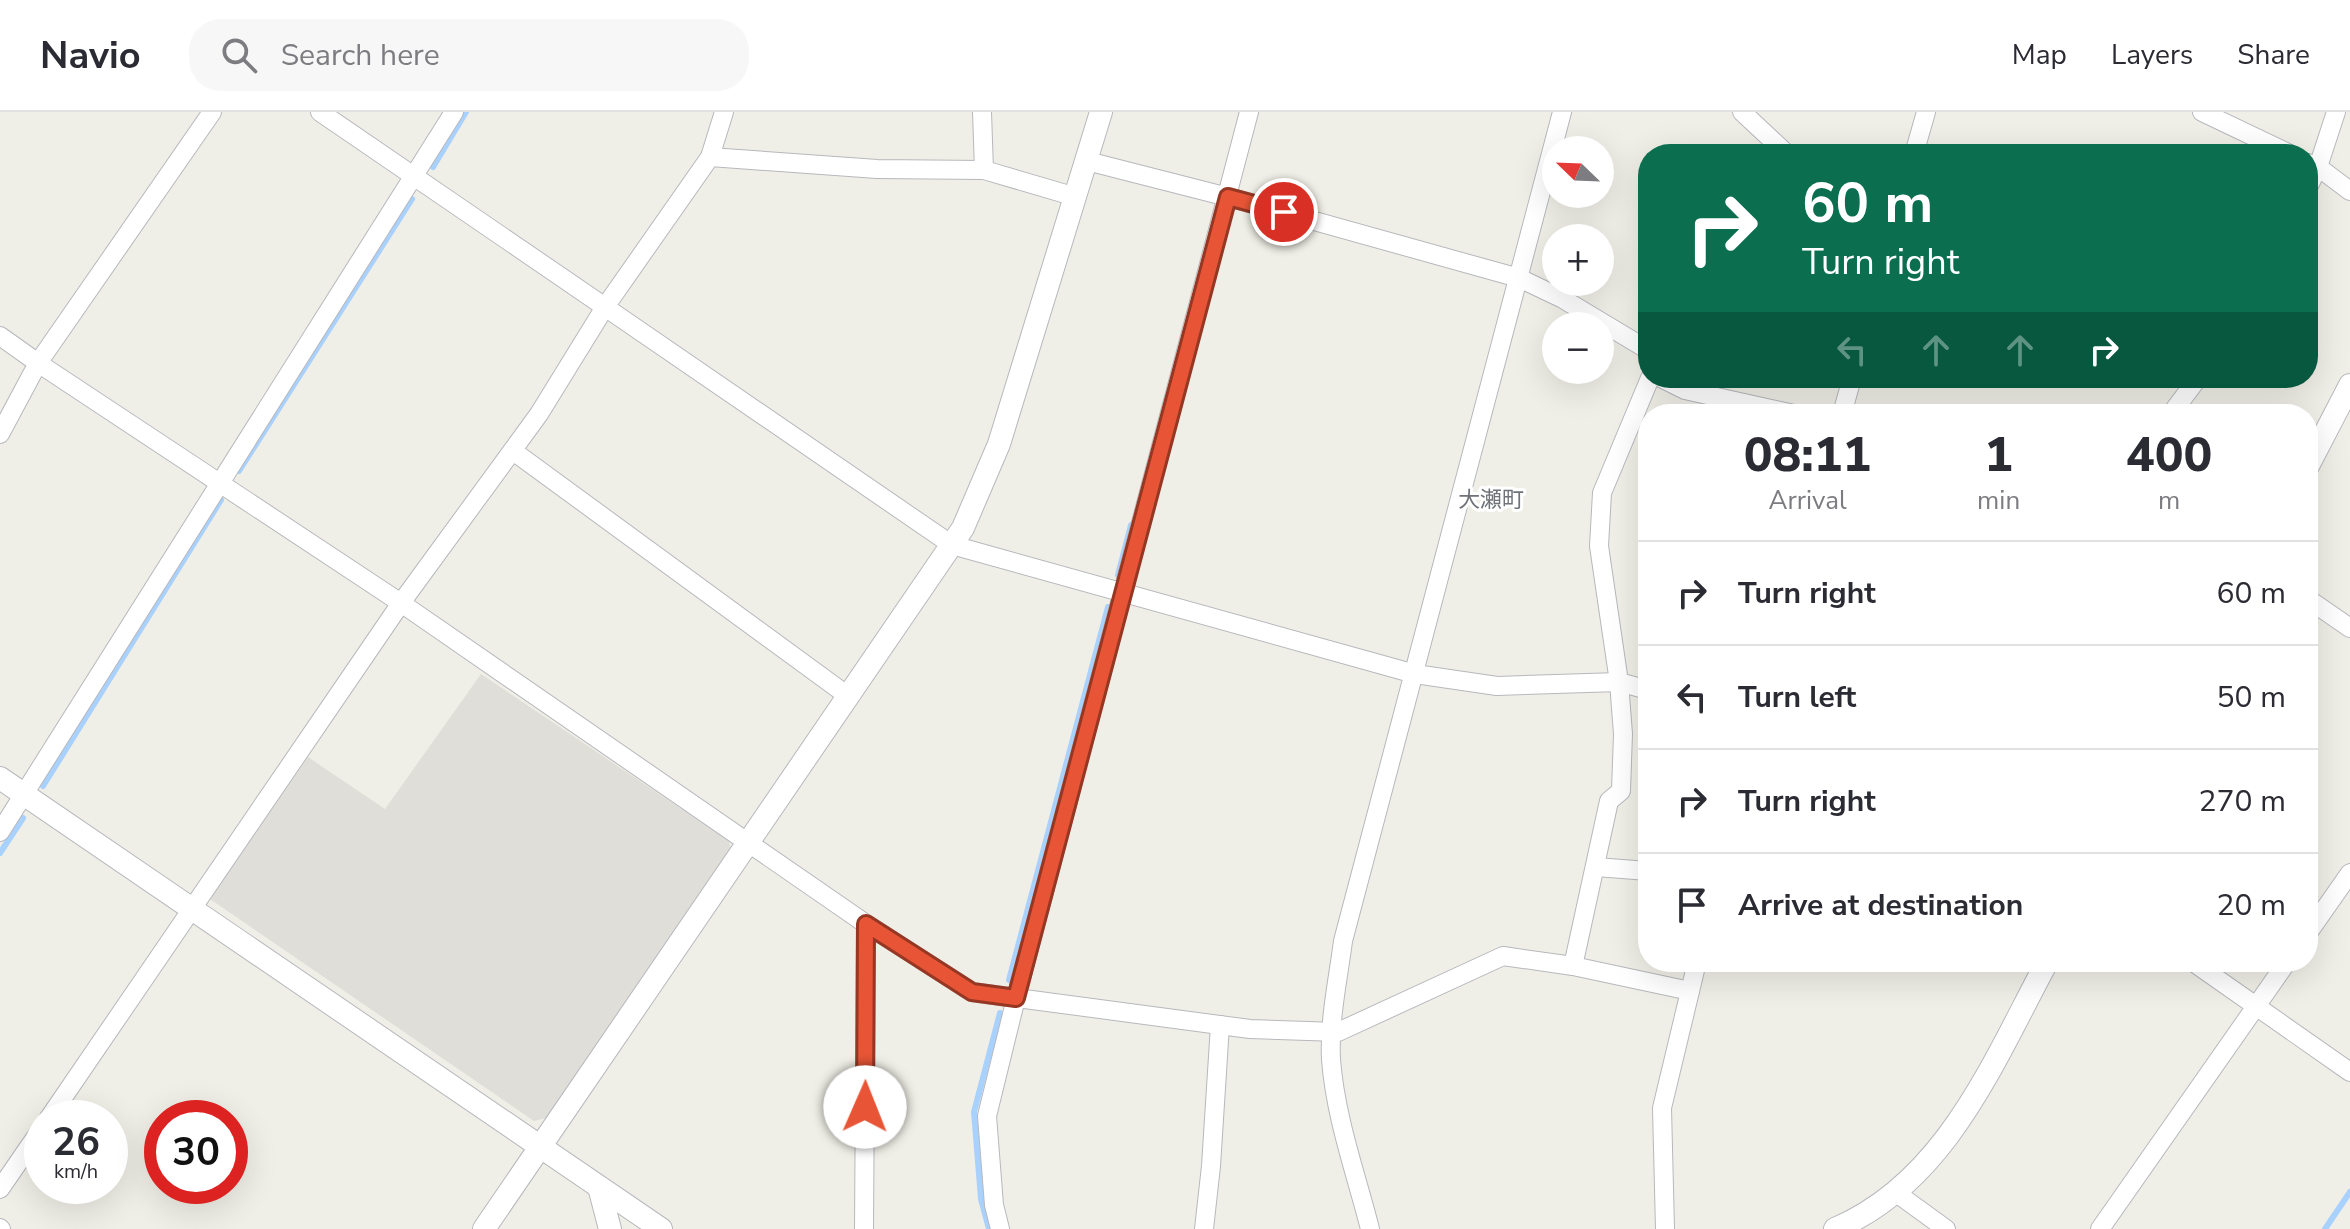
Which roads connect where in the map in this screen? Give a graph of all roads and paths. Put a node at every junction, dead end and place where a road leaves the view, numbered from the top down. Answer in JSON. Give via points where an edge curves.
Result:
{"nodes":[{"id":1,"x":212,"y":112,"type":"edge"},
{"id":2,"x":320,"y":112,"type":"edge"},
{"id":3,"x":454,"y":112,"type":"edge"},
{"id":4,"x":724,"y":112,"type":"edge"},
{"id":5,"x":982,"y":112,"type":"edge"},
{"id":6,"x":1101,"y":112,"type":"edge"},
{"id":7,"x":1249,"y":112,"type":"edge"},
{"id":8,"x":1562,"y":112,"type":"edge"},
{"id":9,"x":1742,"y":112,"type":"edge"},
{"id":10,"x":1926,"y":112,"type":"edge"},
{"id":11,"x":2202,"y":112,"type":"edge"},
{"id":12,"x":2336,"y":112,"type":"edge"},
{"id":13,"x":1776,"y":144,"type":"edge"},
{"id":14,"x":1917,"y":144,"type":"edge"},
{"id":15,"x":2269,"y":144,"type":"edge"},
{"id":16,"x":2318,"y":153,"type":"edge"},
{"id":17,"x":710,"y":157,"type":"junction"},
{"id":18,"x":1087,"y":161,"type":"junction"},
{"id":19,"x":2318,"y":169,"type":"edge"},
{"id":20,"x":984,"y":170,"type":"junction"},
{"id":21,"x":414,"y":176,"type":"junction"},
{"id":22,"x":2350,"y":191,"type":"edge"},
{"id":23,"x":1076,"y":197,"type":"junction"},
{"id":24,"x":1228,"y":197,"type":"junction"},
{"id":25,"x":1519,"y":278,"type":"junction"},
{"id":26,"x":605,"y":307,"type":"junction"},
{"id":27,"x":0,"y":336,"type":"edge"},
{"id":28,"x":1638,"y":344,"type":"edge"},
{"id":29,"x":38,"y":363,"type":"junction"},
{"id":30,"x":2350,"y":385,"type":"edge"},
{"id":31,"x":1681,"y":388,"type":"edge"},
{"id":32,"x":1749,"y":404,"type":"edge"},
{"id":33,"x":1638,"y":407,"type":"edge"},
{"id":34,"x":0,"y":434,"type":"edge"},
{"id":35,"x":2318,"y":447,"type":"edge"},
{"id":36,"x":513,"y":451,"type":"junction"},
{"id":37,"x":220,"y":483,"type":"junction"},
{"id":38,"x":952,"y":545,"type":"junction"},
{"id":39,"x":1122,"y":594,"type":"junction"},
{"id":40,"x":401,"y":603,"type":"junction"},
{"id":41,"x":2318,"y":606,"type":"edge"},
{"id":42,"x":2350,"y":628,"type":"edge"},
{"id":43,"x":1415,"y":674,"type":"junction"},
{"id":44,"x":1619,"y":682,"type":"junction"},
{"id":45,"x":1638,"y":687,"type":"edge"},
{"id":46,"x":848,"y":696,"type":"junction"},
{"id":47,"x":0,"y":778,"type":"edge"},
{"id":48,"x":23,"y":796,"type":"junction"},
{"id":49,"x":0,"y":832,"type":"edge"},
{"id":50,"x":750,"y":843,"type":"junction"},
{"id":51,"x":1596,"y":867,"type":"junction"},
{"id":52,"x":1638,"y":870,"type":"edge"},
{"id":53,"x":2350,"y":873,"type":"edge"},
{"id":54,"x":192,"y":908,"type":"junction"},
{"id":55,"x":2318,"y":919,"type":"edge"},
{"id":56,"x":866,"y":924,"type":"junction"},
{"id":57,"x":1573,"y":966,"type":"junction"},
{"id":58,"x":1695,"y":972,"type":"edge"},
{"id":59,"x":2041,"y":972,"type":"edge"},
{"id":60,"x":2208,"y":972,"type":"edge"},
{"id":61,"x":2280,"y":972,"type":"edge"},
{"id":62,"x":1690,"y":991,"type":"junction"},
{"id":63,"x":1016,"y":998,"type":"junction"},
{"id":64,"x":2257,"y":1006,"type":"junction"},
{"id":65,"x":1220,"y":1025,"type":"junction"},
{"id":66,"x":1331,"y":1032,"type":"junction"},
{"id":67,"x":2350,"y":1072,"type":"edge"},
{"id":68,"x":61,"y":1100,"type":"edge"},
{"id":69,"x":541,"y":1147,"type":"junction"},
{"id":70,"x":24,"y":1154,"type":"edge"},
{"id":71,"x":599,"y":1187,"type":"junction"},
{"id":72,"x":0,"y":1189,"type":"edge"},
{"id":73,"x":1895,"y":1192,"type":"junction"},
{"id":74,"x":484,"y":1229,"type":"edge"},
{"id":75,"x":610,"y":1229,"type":"edge"},
{"id":76,"x":661,"y":1229,"type":"edge"},
{"id":77,"x":864,"y":1229,"type":"edge"},
{"id":78,"x":1000,"y":1229,"type":"edge"},
{"id":79,"x":1204,"y":1229,"type":"edge"},
{"id":80,"x":1370,"y":1229,"type":"edge"},
{"id":81,"x":1665,"y":1229,"type":"edge"},
{"id":82,"x":1835,"y":1229,"type":"edge"},
{"id":83,"x":1946,"y":1229,"type":"edge"},
{"id":84,"x":2100,"y":1229,"type":"edge"}],
"edges":[{"from":1,"to":29,"type":"street"},
{"from":2,"to":21,"type":"street"},
{"from":3,"to":21,"type":"street"},
{"from":4,"to":17,"type":"street"},
{"from":5,"to":20,"type":"street"},
{"from":6,"to":18,"type":"street"},
{"from":7,"to":24,"type":"street"},
{"from":8,"to":25,"type":"street"},
{"from":9,"to":13,"type":"street"},
{"from":10,"to":14,"type":"street"},
{"from":11,"to":15,"type":"street"},
{"from":12,"to":16,"type":"street"},
{"from":17,"to":20,"type":"street","via":[[877,169]]},
{"from":17,"to":26,"type":"street"},
{"from":18,"to":23,"type":"street"},
{"from":18,"to":24,"type":"street"},
{"from":19,"to":22,"type":"street"},
{"from":20,"to":23,"type":"street"},
{"from":21,"to":26,"type":"street"},
{"from":21,"to":37,"type":"street"},
{"from":23,"to":38,"type":"street","via":[[999,444]]},
{"from":24,"to":25,"type":"street"},
{"from":24,"to":39,"type":"street"},
{"from":25,"to":28,"type":"street"},
{"from":25,"to":43,"type":"street"},
{"from":26,"to":36,"type":"street"},
{"from":26,"to":38,"type":"street"},
{"from":27,"to":29,"type":"street"},
{"from":29,"to":34,"type":"street"},
{"from":29,"to":37,"type":"street"},
{"from":30,"to":35,"type":"street"},
{"from":31,"to":32,"type":"street"},
{"from":33,"to":44,"type":"street","via":[[1602,493],[1599,546]]},
{"from":36,"to":40,"type":"street"},
{"from":36,"to":46,"type":"street"},
{"from":37,"to":40,"type":"street"},
{"from":37,"to":48,"type":"street"},
{"from":38,"to":39,"type":"street"},
{"from":38,"to":46,"type":"street"},
{"from":39,"to":43,"type":"street"},
{"from":39,"to":63,"type":"street"},
{"from":40,"to":50,"type":"street"},
{"from":40,"to":54,"type":"street"},
{"from":41,"to":42,"type":"street"},
{"from":43,"to":44,"type":"street","via":[[1497,686]]},
{"from":43,"to":66,"type":"street","via":[[1343,941]]},
{"from":44,"to":45,"type":"street"},
{"from":44,"to":51,"type":"street","via":[[1621,791],[1609,801]]},
{"from":46,"to":50,"type":"street"},
{"from":47,"to":48,"type":"street"},
{"from":48,"to":49,"type":"street"},
{"from":48,"to":54,"type":"street"},
{"from":50,"to":56,"type":"street"},
{"from":50,"to":69,"type":"street"},
{"from":51,"to":52,"type":"street"},
{"from":51,"to":57,"type":"street"},
{"from":53,"to":55,"type":"street"},
{"from":54,"to":68,"type":"street"},
{"from":54,"to":69,"type":"street"},
{"from":56,"to":63,"type":"street","via":[[972,992]]},
{"from":56,"to":77,"type":"street"},
{"from":57,"to":62,"type":"street"},
{"from":57,"to":66,"type":"street","via":[[1503,956]]},
{"from":58,"to":62,"type":"street"},
{"from":59,"to":73,"type":"street","via":[[1956,1127],[1922,1170]]},
{"from":60,"to":64,"type":"street"},
{"from":61,"to":64,"type":"street"},
{"from":62,"to":81,"type":"street","via":[[1662,1108]]},
{"from":63,"to":65,"type":"street"},
{"from":63,"to":78,"type":"street","via":[[987,1116]]},
{"from":64,"to":67,"type":"street"},
{"from":64,"to":84,"type":"street"},
{"from":65,"to":66,"type":"street"},
{"from":65,"to":79,"type":"street"},
{"from":66,"to":80,"type":"street","via":[[1337,1097]]},
{"from":69,"to":71,"type":"street"},
{"from":69,"to":74,"type":"street"},
{"from":70,"to":72,"type":"street"},
{"from":71,"to":75,"type":"street"},
{"from":71,"to":76,"type":"street"},
{"from":73,"to":82,"type":"street"},
{"from":73,"to":83,"type":"street"}]}
